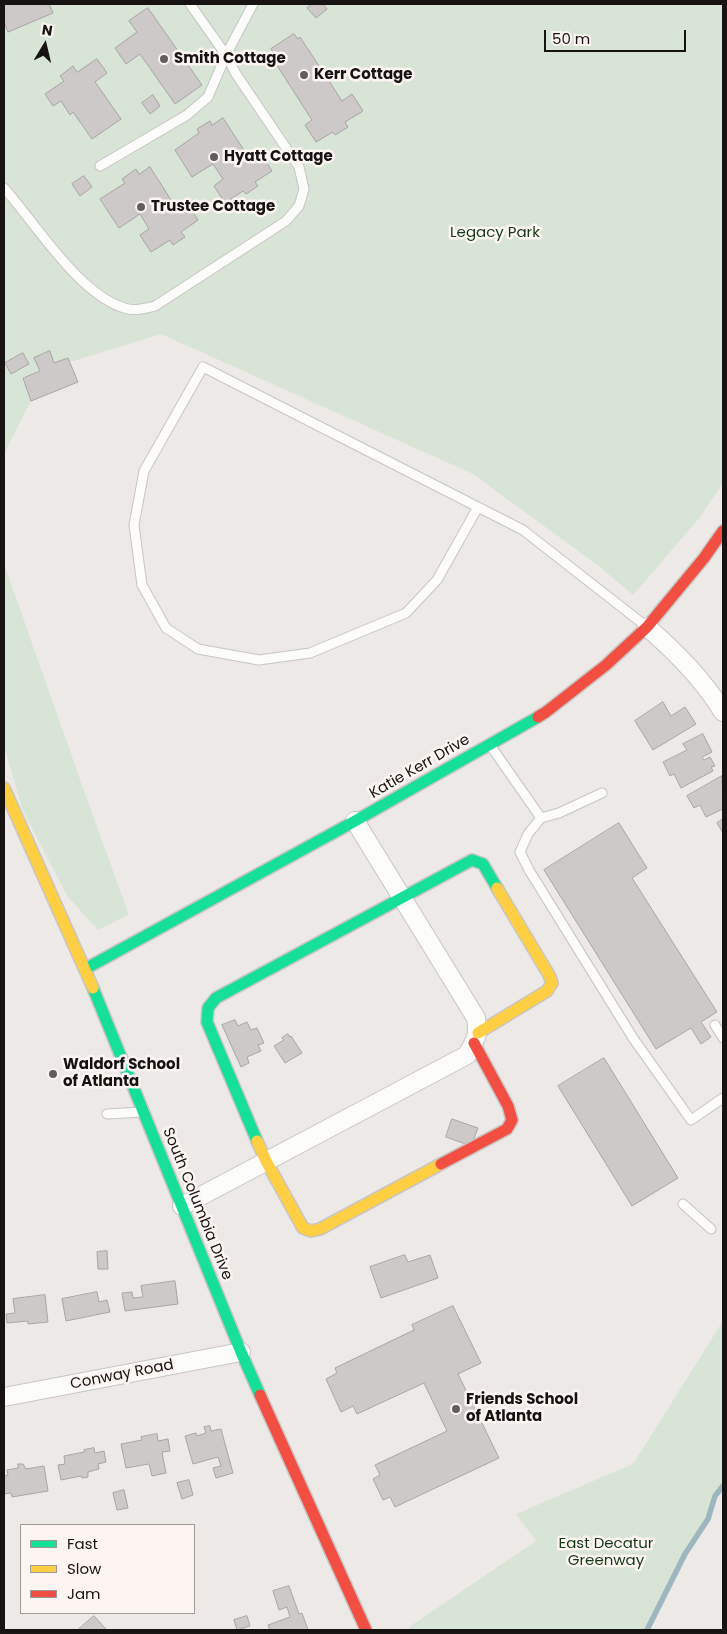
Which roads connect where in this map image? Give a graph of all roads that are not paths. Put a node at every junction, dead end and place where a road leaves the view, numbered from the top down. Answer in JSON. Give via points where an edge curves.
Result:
{"nodes":[{"id":1,"x":190,"y":4,"type":"edge"},
{"id":2,"x":253,"y":4,"type":"edge"},
{"id":3,"x":226,"y":55,"type":"junction"},
{"id":4,"x":100,"y":166,"type":"dead end"},
{"id":5,"x":4,"y":188,"type":"edge"},
{"id":6,"x":478,"y":507,"type":"junction"},
{"id":7,"x":723,"y":531,"type":"edge"},
{"id":8,"x":647,"y":627,"type":"junction"},
{"id":9,"x":723,"y":712,"type":"edge"},
{"id":10,"x":490,"y":745,"type":"junction"},
{"id":11,"x":4,"y":788,"type":"edge"},
{"id":12,"x":602,"y":793,"type":"dead end"},
{"id":13,"x":541,"y":818,"type":"junction"},
{"id":14,"x":356,"y":821,"type":"junction"},
{"id":15,"x":12,"y":830,"type":"edge"},
{"id":16,"x":403,"y":897,"type":"junction"},
{"id":17,"x":85,"y":969,"type":"junction"},
{"id":18,"x":715,"y":1025,"type":"dead end"},
{"id":19,"x":476,"y":1038,"type":"junction"},
{"id":20,"x":723,"y":1038,"type":"edge"},
{"id":21,"x":723,"y":1098,"type":"edge"},
{"id":22,"x":144,"y":1112,"type":"junction"},
{"id":23,"x":107,"y":1114,"type":"dead end"},
{"id":24,"x":266,"y":1162,"type":"junction"},
{"id":25,"x":683,"y":1204,"type":"dead end"},
{"id":26,"x":182,"y":1206,"type":"junction"},
{"id":27,"x":711,"y":1229,"type":"dead end"},
{"id":28,"x":241,"y":1352,"type":"junction"},
{"id":29,"x":4,"y":1397,"type":"edge"},
{"id":30,"x":366,"y":1630,"type":"edge"}],
"edges":[{"from":1,"to":3,"type":"lane"},
{"from":2,"to":3,"type":"lane"},
{"from":3,"to":4,"type":"lane","via":[[208,97],[186,115]]},
{"from":3,"to":5,"type":"lane","via":[[299,167],[304,189],[299,206],[286,221],[155,306],[130,310],[107,302],[80,279]]},
{"from":6,"to":6,"type":"lane","via":[[203,367],[144,471],[134,525],[142,585],[166,628],[198,649],[259,660],[310,654],[406,613],[437,580]]},
{"from":6,"to":8,"type":"lane","via":[[523,530]]},
{"from":7,"to":8,"type":"street","name":"Katie Kerr Drive"},
{"from":8,"to":9,"type":"street","via":[[679,655]]},
{"from":8,"to":10,"type":"street","name":"Katie Kerr Drive","via":[[606,665],[546,712]]},
{"from":10,"to":13,"type":"lane"},
{"from":10,"to":14,"type":"street","name":"Katie Kerr Drive"},
{"from":11,"to":15,"type":"street","name":"South Columbia Drive"},
{"from":12,"to":13,"type":"lane"},
{"from":13,"to":21,"type":"lane","via":[[528,834],[520,852],[632,1038],[691,1120]]},
{"from":14,"to":16,"type":"street"},
{"from":14,"to":17,"type":"street","name":"Katie Kerr Drive"},
{"from":15,"to":17,"type":"street","name":"South Columbia Drive"},
{"from":16,"to":19,"type":"street","via":[[476,1018]]},
{"from":16,"to":19,"type":"street","via":[[472,860],[483,864],[550,975],[552,983],[547,991]]},
{"from":16,"to":24,"type":"street","via":[[216,998],[208,1008],[207,1022]]},
{"from":17,"to":22,"type":"street","name":"South Columbia Drive"},
{"from":18,"to":20,"type":"lane"},
{"from":19,"to":24,"type":"street","via":[[467,1055]]},
{"from":19,"to":24,"type":"street","via":[[508,1106],[512,1120],[507,1129],[320,1230],[303,1228]]},
{"from":22,"to":23,"type":"lane"},
{"from":22,"to":26,"type":"street","name":"South Columbia Drive"},
{"from":24,"to":26,"type":"street"},
{"from":25,"to":27,"type":"lane"},
{"from":26,"to":28,"type":"street","name":"South Columbia Drive"},
{"from":28,"to":29,"type":"street","name":"Conway Road"},
{"from":28,"to":30,"type":"street","name":"South Columbia Drive"}]}
